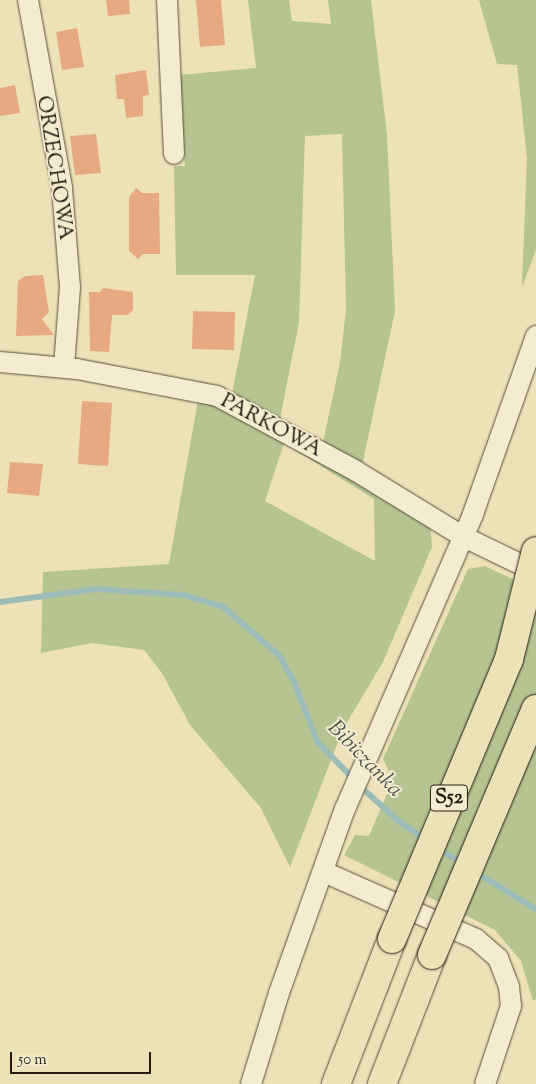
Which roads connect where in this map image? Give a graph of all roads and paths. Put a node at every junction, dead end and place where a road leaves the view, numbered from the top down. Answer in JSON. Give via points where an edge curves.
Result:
{"nodes":[{"id":1,"x":28,"y":0,"type":"edge"},
{"id":2,"x":167,"y":0,"type":"edge"},
{"id":3,"x":174,"y":154,"type":"dead end"},
{"id":4,"x":536,"y":336,"type":"edge"},
{"id":5,"x":0,"y":362,"type":"edge"},
{"id":6,"x":64,"y":367,"type":"junction"},
{"id":7,"x":462,"y":536,"type":"junction"},
{"id":8,"x":536,"y":551,"type":"edge"},
{"id":9,"x":536,"y":572,"type":"edge"},
{"id":10,"x":536,"y":598,"type":"edge"},
{"id":11,"x":509,"y":659,"type":"junction"},
{"id":12,"x":536,"y":709,"type":"edge"},
{"id":13,"x":324,"y":872,"type":"junction"},
{"id":14,"x":251,"y":1084,"type":"edge"},
{"id":15,"x":336,"y":1084,"type":"edge"},
{"id":16,"x":382,"y":1084,"type":"edge"},
{"id":17,"x":485,"y":1084,"type":"edge"}],
"edges":[{"from":1,"to":6,"type":"street","name":"ORZECHOWA","via":[[62,188],[70,287]]},
{"from":2,"to":3,"type":"street"},
{"from":4,"to":7,"type":"street"},
{"from":5,"to":6,"type":"street","name":"PARKOWA"},
{"from":6,"to":7,"type":"street","name":"PARKOWA","via":[[217,396],[356,471]]},
{"from":7,"to":9,"type":"street","name":"PARKOWA"},
{"from":7,"to":13,"type":"street","via":[[366,757]]},
{"from":8,"to":11,"type":"highway","bridge":true},
{"from":10,"to":11,"type":"highway","number":"S52","bridge":true},
{"from":11,"to":15,"type":"highway","number":"S52","bridge":true,"via":[[392,939]]},
{"from":12,"to":16,"type":"highway","number":"S52","bridge":true,"via":[[432,955]]},
{"from":13,"to":14,"type":"street","via":[[279,993]]},
{"from":13,"to":17,"type":"street","via":[[476,939],[498,958],[510,987],[511,1006],[506,1031]]}]}
